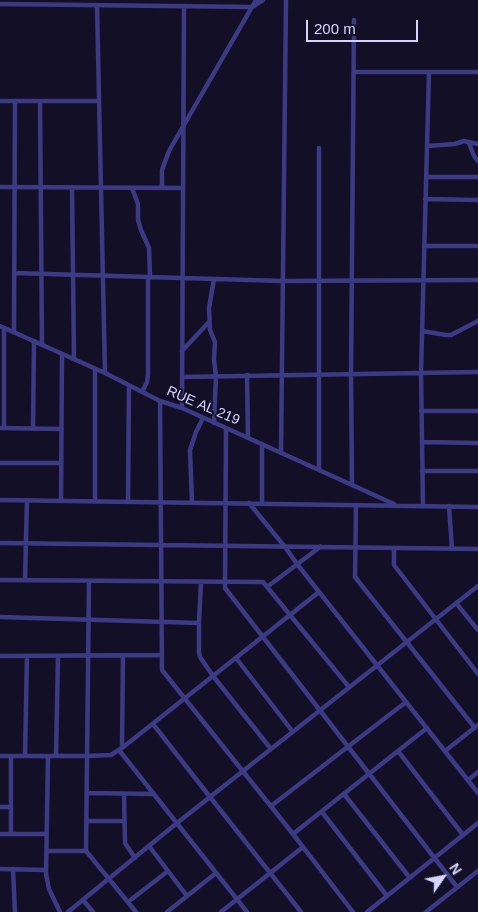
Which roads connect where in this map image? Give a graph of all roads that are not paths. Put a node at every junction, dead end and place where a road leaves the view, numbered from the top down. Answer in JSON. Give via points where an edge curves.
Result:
{"nodes":[{"id":1,"x":256,"y":0,"type":"edge"},
{"id":2,"x":263,"y":0,"type":"edge"},
{"id":3,"x":286,"y":0,"type":"edge"},
{"id":4,"x":0,"y":4,"type":"edge"},
{"id":5,"x":96,"y":6,"type":"junction"},
{"id":6,"x":184,"y":6,"type":"junction"},
{"id":7,"x":252,"y":7,"type":"junction"},
{"id":8,"x":354,"y":20,"type":"dead end"},
{"id":9,"x":354,"y":72,"type":"junction"},
{"id":10,"x":429,"y":72,"type":"junction"},
{"id":11,"x":478,"y":72,"type":"edge"},
{"id":12,"x":0,"y":101,"type":"edge"},
{"id":13,"x":15,"y":101,"type":"junction"},
{"id":14,"x":40,"y":101,"type":"junction"},
{"id":15,"x":99,"y":101,"type":"junction"},
{"id":16,"x":183,"y":125,"type":"junction"},
{"id":17,"x":470,"y":143,"type":"junction"},
{"id":18,"x":478,"y":144,"type":"edge"},
{"id":19,"x":426,"y":146,"type":"junction"},
{"id":20,"x":319,"y":148,"type":"dead end"},
{"id":21,"x":478,"y":161,"type":"edge"},
{"id":22,"x":426,"y":177,"type":"junction"},
{"id":23,"x":478,"y":177,"type":"edge"},
{"id":24,"x":0,"y":187,"type":"edge"},
{"id":25,"x":14,"y":187,"type":"junction"},
{"id":26,"x":40,"y":187,"type":"junction"},
{"id":27,"x":72,"y":187,"type":"junction"},
{"id":28,"x":101,"y":188,"type":"junction"},
{"id":29,"x":132,"y":188,"type":"junction"},
{"id":30,"x":161,"y":188,"type":"junction"},
{"id":31,"x":183,"y":188,"type":"junction"},
{"id":32,"x":425,"y":199,"type":"junction"},
{"id":33,"x":478,"y":200,"type":"edge"},
{"id":34,"x":424,"y":246,"type":"junction"},
{"id":35,"x":478,"y":246,"type":"edge"},
{"id":36,"x":14,"y":273,"type":"junction"},
{"id":37,"x":41,"y":274,"type":"junction"},
{"id":38,"x":73,"y":275,"type":"junction"},
{"id":39,"x":103,"y":276,"type":"junction"},
{"id":40,"x":149,"y":277,"type":"junction"},
{"id":41,"x":183,"y":278,"type":"junction"},
{"id":42,"x":214,"y":279,"type":"junction"},
{"id":43,"x":423,"y":280,"type":"junction"},
{"id":44,"x":478,"y":280,"type":"edge"},
{"id":45,"x":283,"y":281,"type":"junction"},
{"id":46,"x":319,"y":281,"type":"junction"},
{"id":47,"x":352,"y":281,"type":"junction"},
{"id":48,"x":478,"y":321,"type":"edge"},
{"id":49,"x":209,"y":322,"type":"junction"},
{"id":50,"x":2,"y":327,"type":"edge"},
{"id":51,"x":422,"y":331,"type":"junction"},
{"id":52,"x":14,"y":332,"type":"junction"},
{"id":53,"x":34,"y":341,"type":"junction"},
{"id":54,"x":42,"y":345,"type":"junction"},
{"id":55,"x":182,"y":351,"type":"junction"},
{"id":56,"x":62,"y":354,"type":"junction"},
{"id":57,"x":74,"y":359,"type":"junction"},
{"id":58,"x":95,"y":369,"type":"junction"},
{"id":59,"x":421,"y":372,"type":"junction"},
{"id":60,"x":478,"y":372,"type":"edge"},
{"id":61,"x":105,"y":373,"type":"junction"},
{"id":62,"x":319,"y":374,"type":"junction"},
{"id":63,"x":351,"y":374,"type":"junction"},
{"id":64,"x":283,"y":375,"type":"junction"},
{"id":65,"x":216,"y":376,"type":"junction"},
{"id":66,"x":247,"y":376,"type":"junction"},
{"id":67,"x":182,"y":377,"type":"junction"},
{"id":68,"x":129,"y":386,"type":"junction"},
{"id":69,"x":142,"y":392,"type":"junction"},
{"id":70,"x":160,"y":401,"type":"junction"},
{"id":71,"x":182,"y":408,"type":"junction"},
{"id":72,"x":421,"y":411,"type":"junction"},
{"id":73,"x":478,"y":411,"type":"edge"},
{"id":74,"x":203,"y":418,"type":"junction"},
{"id":75,"x":214,"y":423,"type":"junction"},
{"id":76,"x":2,"y":428,"type":"edge"},
{"id":77,"x":33,"y":428,"type":"junction"},
{"id":78,"x":226,"y":428,"type":"junction"},
{"id":79,"x":62,"y":429,"type":"junction"},
{"id":80,"x":248,"y":438,"type":"junction"},
{"id":81,"x":422,"y":442,"type":"junction"},
{"id":82,"x":478,"y":443,"type":"edge"},
{"id":83,"x":262,"y":444,"type":"junction"},
{"id":84,"x":282,"y":453,"type":"junction"},
{"id":85,"x":0,"y":463,"type":"edge"},
{"id":86,"x":61,"y":463,"type":"junction"},
{"id":87,"x":319,"y":470,"type":"junction"},
{"id":88,"x":422,"y":471,"type":"junction"},
{"id":89,"x":478,"y":471,"type":"edge"},
{"id":90,"x":352,"y":485,"type":"junction"},
{"id":91,"x":0,"y":500,"type":"edge"},
{"id":92,"x":27,"y":500,"type":"junction"},
{"id":93,"x":61,"y":501,"type":"junction"},
{"id":94,"x":95,"y":501,"type":"junction"},
{"id":95,"x":128,"y":502,"type":"junction"},
{"id":96,"x":161,"y":502,"type":"junction"},
{"id":97,"x":192,"y":503,"type":"junction"},
{"id":98,"x":226,"y":503,"type":"junction"},
{"id":99,"x":250,"y":504,"type":"junction"},
{"id":100,"x":262,"y":504,"type":"junction"},
{"id":101,"x":356,"y":505,"type":"junction"},
{"id":102,"x":398,"y":505,"type":"junction"},
{"id":103,"x":423,"y":506,"type":"junction"},
{"id":104,"x":449,"y":506,"type":"junction"},
{"id":105,"x":478,"y":506,"type":"edge"},
{"id":106,"x":0,"y":543,"type":"edge"},
{"id":107,"x":26,"y":544,"type":"junction"},
{"id":108,"x":161,"y":545,"type":"junction"},
{"id":109,"x":225,"y":546,"type":"junction"},
{"id":110,"x":285,"y":547,"type":"junction"},
{"id":111,"x":320,"y":547,"type":"junction"},
{"id":112,"x":356,"y":547,"type":"junction"},
{"id":113,"x":394,"y":548,"type":"junction"},
{"id":114,"x":452,"y":549,"type":"junction"},
{"id":115,"x":478,"y":549,"type":"edge"},
{"id":116,"x":297,"y":564,"type":"junction"},
{"id":117,"x":0,"y":580,"type":"edge"},
{"id":118,"x":25,"y":580,"type":"junction"},
{"id":119,"x":89,"y":581,"type":"junction"},
{"id":120,"x":161,"y":581,"type":"junction"},
{"id":121,"x":200,"y":582,"type":"junction"},
{"id":122,"x":225,"y":582,"type":"junction"},
{"id":123,"x":478,"y":586,"type":"edge"},
{"id":124,"x":267,"y":587,"type":"junction"},
{"id":125,"x":319,"y":592,"type":"junction"},
{"id":126,"x":456,"y":603,"type":"junction"},
{"id":127,"x":290,"y":615,"type":"junction"},
{"id":128,"x":0,"y":617,"type":"edge"},
{"id":129,"x":89,"y":619,"type":"junction"},
{"id":130,"x":435,"y":619,"type":"junction"},
{"id":131,"x":162,"y":622,"type":"junction"},
{"id":132,"x":198,"y":622,"type":"junction"},
{"id":133,"x":478,"y":630,"type":"edge"},
{"id":134,"x":262,"y":637,"type":"junction"},
{"id":135,"x":407,"y":642,"type":"junction"},
{"id":136,"x":123,"y":655,"type":"junction"},
{"id":137,"x":162,"y":655,"type":"junction"},
{"id":138,"x":0,"y":656,"type":"edge"},
{"id":139,"x":27,"y":656,"type":"junction"},
{"id":140,"x":58,"y":656,"type":"junction"},
{"id":141,"x":88,"y":656,"type":"junction"},
{"id":142,"x":236,"y":658,"type":"junction"},
{"id":143,"x":377,"y":665,"type":"junction"},
{"id":144,"x":478,"y":674,"type":"edge"},
{"id":145,"x":213,"y":676,"type":"junction"},
{"id":146,"x":349,"y":688,"type":"junction"},
{"id":147,"x":184,"y":699,"type":"junction"},
{"id":148,"x":406,"y":702,"type":"junction"},
{"id":149,"x":320,"y":710,"type":"junction"},
{"id":150,"x":153,"y":724,"type":"junction"},
{"id":151,"x":476,"y":726,"type":"edge"},
{"id":152,"x":427,"y":728,"type":"junction"},
{"id":153,"x":293,"y":732,"type":"junction"},
{"id":154,"x":348,"y":746,"type":"junction"},
{"id":155,"x":121,"y":749,"type":"junction"},
{"id":156,"x":271,"y":749,"type":"junction"},
{"id":157,"x":398,"y":751,"type":"junction"},
{"id":158,"x":445,"y":752,"type":"junction"},
{"id":159,"x":0,"y":756,"type":"edge"},
{"id":160,"x":11,"y":756,"type":"junction"},
{"id":161,"x":25,"y":756,"type":"junction"},
{"id":162,"x":48,"y":756,"type":"junction"},
{"id":163,"x":56,"y":756,"type":"junction"},
{"id":164,"x":87,"y":756,"type":"junction"},
{"id":165,"x":242,"y":772,"type":"junction"},
{"id":166,"x":478,"y":772,"type":"edge"},
{"id":167,"x":369,"y":774,"type":"junction"},
{"id":168,"x":468,"y":780,"type":"junction"},
{"id":169,"x":87,"y":793,"type":"junction"},
{"id":170,"x":478,"y":793,"type":"edge"},
{"id":171,"x":124,"y":794,"type":"junction"},
{"id":172,"x":154,"y":794,"type":"junction"},
{"id":173,"x":344,"y":794,"type":"junction"},
{"id":174,"x":210,"y":797,"type":"junction"},
{"id":175,"x":270,"y":806,"type":"junction"},
{"id":176,"x":0,"y":807,"type":"edge"},
{"id":177,"x":11,"y":808,"type":"junction"},
{"id":178,"x":322,"y":812,"type":"junction"},
{"id":179,"x":86,"y":821,"type":"junction"},
{"id":180,"x":124,"y":821,"type":"junction"},
{"id":181,"x":177,"y":823,"type":"junction"},
{"id":182,"x":478,"y":824,"type":"edge"},
{"id":183,"x":0,"y":834,"type":"edge"},
{"id":184,"x":11,"y":834,"type":"junction"},
{"id":185,"x":46,"y":834,"type":"junction"},
{"id":186,"x":293,"y":834,"type":"junction"},
{"id":187,"x":463,"y":835,"type":"junction"},
{"id":188,"x":149,"y":846,"type":"junction"},
{"id":189,"x":303,"y":847,"type":"junction"},
{"id":190,"x":47,"y":851,"type":"junction"},
{"id":191,"x":86,"y":851,"type":"junction"},
{"id":192,"x":135,"y":858,"type":"junction"},
{"id":193,"x":435,"y":858,"type":"junction"},
{"id":194,"x":0,"y":869,"type":"edge"},
{"id":195,"x":13,"y":869,"type":"junction"},
{"id":196,"x":46,"y":870,"type":"junction"},
{"id":197,"x":168,"y":871,"type":"junction"},
{"id":198,"x":478,"y":871,"type":"edge"},
{"id":199,"x":271,"y":873,"type":"junction"},
{"id":200,"x":216,"y":874,"type":"junction"},
{"id":201,"x":410,"y":878,"type":"junction"},
{"id":202,"x":109,"y":879,"type":"junction"},
{"id":203,"x":457,"y":887,"type":"junction"},
{"id":204,"x":187,"y":896,"type":"junction"},
{"id":205,"x":387,"y":896,"type":"junction"},
{"id":206,"x":237,"y":899,"type":"junction"},
{"id":207,"x":83,"y":900,"type":"junction"},
{"id":208,"x":128,"y":902,"type":"junction"},
{"id":209,"x":15,"y":912,"type":"edge"},
{"id":210,"x":60,"y":912,"type":"edge"},
{"id":211,"x":68,"y":912,"type":"edge"},
{"id":212,"x":92,"y":912,"type":"edge"},
{"id":213,"x":136,"y":912,"type":"edge"},
{"id":214,"x":167,"y":912,"type":"edge"},
{"id":215,"x":221,"y":912,"type":"edge"},
{"id":216,"x":247,"y":912,"type":"edge"},
{"id":217,"x":301,"y":912,"type":"edge"},
{"id":218,"x":353,"y":912,"type":"edge"},
{"id":219,"x":367,"y":912,"type":"edge"},
{"id":220,"x":426,"y":912,"type":"edge"}],
"edges":[{"from":1,"to":7,"type":"street"},
{"from":2,"to":7,"type":"street"},
{"from":3,"to":45,"type":"street"},
{"from":4,"to":5,"type":"street"},
{"from":5,"to":6,"type":"street"},
{"from":5,"to":15,"type":"street"},
{"from":6,"to":7,"type":"street"},
{"from":6,"to":16,"type":"street"},
{"from":7,"to":16,"type":"street"},
{"from":8,"to":9,"type":"street"},
{"from":9,"to":10,"type":"street"},
{"from":9,"to":47,"type":"street"},
{"from":10,"to":11,"type":"street"},
{"from":10,"to":19,"type":"street"},
{"from":12,"to":13,"type":"street"},
{"from":13,"to":14,"type":"street"},
{"from":13,"to":25,"type":"street"},
{"from":14,"to":15,"type":"street"},
{"from":14,"to":26,"type":"street"},
{"from":15,"to":28,"type":"street"},
{"from":16,"to":30,"type":"street","via":[[165,161]]},
{"from":16,"to":31,"type":"street"},
{"from":17,"to":18,"type":"street"},
{"from":17,"to":19,"type":"street"},
{"from":17,"to":21,"type":"street"},
{"from":19,"to":22,"type":"street"},
{"from":20,"to":46,"type":"street"},
{"from":22,"to":23,"type":"street"},
{"from":22,"to":32,"type":"street"},
{"from":24,"to":25,"type":"street"},
{"from":25,"to":26,"type":"street"},
{"from":25,"to":36,"type":"street"},
{"from":26,"to":27,"type":"street"},
{"from":26,"to":37,"type":"street"},
{"from":27,"to":28,"type":"street"},
{"from":27,"to":38,"type":"street"},
{"from":28,"to":29,"type":"street"},
{"from":28,"to":39,"type":"street"},
{"from":29,"to":30,"type":"street"},
{"from":29,"to":40,"type":"street","via":[[138,204],[138,220],[149,248]]},
{"from":30,"to":31,"type":"street"},
{"from":31,"to":41,"type":"street"},
{"from":32,"to":33,"type":"street"},
{"from":32,"to":34,"type":"street"},
{"from":34,"to":35,"type":"street"},
{"from":34,"to":43,"type":"street"},
{"from":36,"to":37,"type":"street"},
{"from":36,"to":52,"type":"street"},
{"from":37,"to":38,"type":"street"},
{"from":37,"to":54,"type":"street"},
{"from":38,"to":39,"type":"street"},
{"from":38,"to":57,"type":"street"},
{"from":39,"to":40,"type":"street"},
{"from":39,"to":61,"type":"street"},
{"from":40,"to":41,"type":"street"},
{"from":40,"to":69,"type":"street","via":[[148,374]]},
{"from":41,"to":42,"type":"street"},
{"from":41,"to":55,"type":"street"},
{"from":42,"to":45,"type":"street"},
{"from":42,"to":49,"type":"street"},
{"from":43,"to":44,"type":"street"},
{"from":43,"to":47,"type":"street"},
{"from":43,"to":51,"type":"street"},
{"from":45,"to":46,"type":"street"},
{"from":45,"to":64,"type":"street"},
{"from":46,"to":47,"type":"street"},
{"from":46,"to":62,"type":"street"},
{"from":47,"to":63,"type":"street"},
{"from":48,"to":51,"type":"street","via":[[446,336]]},
{"from":49,"to":55,"type":"street"},
{"from":49,"to":65,"type":"street","via":[[215,342]]},
{"from":50,"to":52,"type":"street","name":"RUE AL 219"},
{"from":50,"to":76,"type":"street"},
{"from":51,"to":59,"type":"street"},
{"from":52,"to":53,"type":"street","name":"RUE AL 219"},
{"from":53,"to":54,"type":"street","name":"RUE AL 219"},
{"from":53,"to":77,"type":"street"},
{"from":54,"to":56,"type":"street","name":"RUE AL 219"},
{"from":55,"to":67,"type":"street"},
{"from":56,"to":57,"type":"street","name":"RUE AL 219"},
{"from":56,"to":79,"type":"street"},
{"from":57,"to":58,"type":"street","name":"RUE AL 219"},
{"from":58,"to":61,"type":"street","name":"RUE AL 219"},
{"from":58,"to":94,"type":"street"},
{"from":59,"to":60,"type":"street"},
{"from":59,"to":63,"type":"street"},
{"from":59,"to":72,"type":"street"},
{"from":61,"to":68,"type":"street","name":"RUE AL 219"},
{"from":62,"to":63,"type":"street"},
{"from":62,"to":64,"type":"street"},
{"from":62,"to":87,"type":"street"},
{"from":63,"to":90,"type":"street"},
{"from":64,"to":66,"type":"street"},
{"from":64,"to":84,"type":"street"},
{"from":65,"to":66,"type":"street"},
{"from":65,"to":67,"type":"street"},
{"from":65,"to":75,"type":"street"},
{"from":66,"to":80,"type":"street"},
{"from":67,"to":71,"type":"street"},
{"from":68,"to":69,"type":"street","name":"RUE AL 219"},
{"from":68,"to":95,"type":"street"},
{"from":69,"to":70,"type":"street","name":"RUE AL 219"},
{"from":70,"to":71,"type":"street","name":"RUE AL 219"},
{"from":70,"to":96,"type":"street"},
{"from":71,"to":74,"type":"street","name":"RUE AL 219"},
{"from":72,"to":73,"type":"street"},
{"from":72,"to":81,"type":"street"},
{"from":74,"to":75,"type":"street","name":"RUE AL 219"},
{"from":74,"to":97,"type":"street","via":[[190,450]]},
{"from":75,"to":78,"type":"street","name":"RUE AL 219"},
{"from":76,"to":77,"type":"street"},
{"from":77,"to":79,"type":"street"},
{"from":78,"to":80,"type":"street","name":"RUE AL 219"},
{"from":78,"to":98,"type":"street"},
{"from":79,"to":86,"type":"street"},
{"from":80,"to":83,"type":"street","name":"RUE AL 219"},
{"from":81,"to":82,"type":"street"},
{"from":81,"to":88,"type":"street"},
{"from":83,"to":84,"type":"street","name":"RUE AL 219"},
{"from":83,"to":100,"type":"street"},
{"from":84,"to":87,"type":"street","name":"RUE AL 219"},
{"from":85,"to":86,"type":"street"},
{"from":86,"to":93,"type":"street"},
{"from":87,"to":90,"type":"street","name":"RUE AL 219"},
{"from":88,"to":89,"type":"street"},
{"from":88,"to":103,"type":"street"},
{"from":90,"to":102,"type":"street","name":"RUE AL 219"},
{"from":91,"to":92,"type":"street"},
{"from":92,"to":93,"type":"street"},
{"from":92,"to":107,"type":"street"},
{"from":93,"to":94,"type":"street"},
{"from":94,"to":95,"type":"street"},
{"from":95,"to":96,"type":"street"},
{"from":96,"to":97,"type":"street"},
{"from":96,"to":108,"type":"street"},
{"from":97,"to":98,"type":"street"},
{"from":98,"to":99,"type":"street"},
{"from":98,"to":109,"type":"street"},
{"from":99,"to":100,"type":"street"},
{"from":99,"to":110,"type":"street"},
{"from":100,"to":101,"type":"street"},
{"from":101,"to":102,"type":"street"},
{"from":101,"to":112,"type":"street"},
{"from":102,"to":103,"type":"street"},
{"from":103,"to":104,"type":"street"},
{"from":104,"to":105,"type":"street"},
{"from":104,"to":114,"type":"street"},
{"from":106,"to":107,"type":"street"},
{"from":107,"to":108,"type":"street"},
{"from":107,"to":118,"type":"street"},
{"from":108,"to":109,"type":"street"},
{"from":108,"to":120,"type":"street"},
{"from":109,"to":110,"type":"street"},
{"from":109,"to":122,"type":"street"},
{"from":110,"to":111,"type":"street"},
{"from":110,"to":116,"type":"street"},
{"from":111,"to":112,"type":"street"},
{"from":111,"to":116,"type":"street"},
{"from":112,"to":113,"type":"street"},
{"from":112,"to":135,"type":"street","via":[[355,577]]},
{"from":113,"to":114,"type":"street"},
{"from":113,"to":130,"type":"street","via":[[394,565]]},
{"from":114,"to":115,"type":"street"},
{"from":116,"to":124,"type":"street"},
{"from":116,"to":125,"type":"street"},
{"from":117,"to":118,"type":"street"},
{"from":118,"to":119,"type":"street"},
{"from":119,"to":120,"type":"street"},
{"from":119,"to":129,"type":"street"},
{"from":120,"to":121,"type":"street"},
{"from":120,"to":131,"type":"street"},
{"from":121,"to":122,"type":"street"},
{"from":121,"to":132,"type":"street"},
{"from":122,"to":124,"type":"street","via":[[263,582]]},
{"from":122,"to":134,"type":"street","via":[[224,588]]},
{"from":123,"to":126,"type":"street"},
{"from":124,"to":127,"type":"street"},
{"from":125,"to":127,"type":"street"},
{"from":125,"to":143,"type":"street"},
{"from":126,"to":130,"type":"street"},
{"from":126,"to":133,"type":"street"},
{"from":127,"to":134,"type":"street"},
{"from":127,"to":146,"type":"street"},
{"from":128,"to":129,"type":"street"},
{"from":129,"to":131,"type":"street"},
{"from":129,"to":141,"type":"street"},
{"from":130,"to":135,"type":"street"},
{"from":130,"to":144,"type":"street"},
{"from":131,"to":132,"type":"street"},
{"from":131,"to":137,"type":"street"},
{"from":132,"to":145,"type":"street","via":[[199,654]]},
{"from":134,"to":142,"type":"street"},
{"from":134,"to":149,"type":"street"},
{"from":135,"to":143,"type":"street"},
{"from":135,"to":151,"type":"street"},
{"from":136,"to":137,"type":"street"},
{"from":136,"to":141,"type":"street"},
{"from":136,"to":155,"type":"street"},
{"from":137,"to":147,"type":"street","via":[[162,670]]},
{"from":138,"to":139,"type":"street"},
{"from":139,"to":140,"type":"street"},
{"from":139,"to":161,"type":"street"},
{"from":140,"to":141,"type":"street"},
{"from":140,"to":163,"type":"street"},
{"from":141,"to":164,"type":"street"},
{"from":142,"to":145,"type":"street"},
{"from":142,"to":153,"type":"street"},
{"from":143,"to":146,"type":"street"},
{"from":143,"to":148,"type":"street"},
{"from":145,"to":147,"type":"street"},
{"from":145,"to":156,"type":"street"},
{"from":146,"to":149,"type":"street"},
{"from":147,"to":150,"type":"street"},
{"from":147,"to":165,"type":"street"},
{"from":148,"to":152,"type":"street"},
{"from":148,"to":154,"type":"street"},
{"from":149,"to":153,"type":"street"},
{"from":149,"to":154,"type":"street"},
{"from":150,"to":155,"type":"street"},
{"from":150,"to":174,"type":"street"},
{"from":151,"to":158,"type":"street"},
{"from":152,"to":157,"type":"street"},
{"from":152,"to":158,"type":"street"},
{"from":153,"to":156,"type":"street"},
{"from":154,"to":167,"type":"street"},
{"from":154,"to":175,"type":"street"},
{"from":155,"to":164,"type":"street","via":[[111,755]]},
{"from":155,"to":172,"type":"street"},
{"from":156,"to":165,"type":"street"},
{"from":157,"to":167,"type":"street"},
{"from":157,"to":187,"type":"street"},
{"from":158,"to":168,"type":"street"},
{"from":159,"to":160,"type":"street"},
{"from":160,"to":161,"type":"street"},
{"from":160,"to":177,"type":"street"},
{"from":161,"to":162,"type":"street"},
{"from":162,"to":163,"type":"street"},
{"from":162,"to":185,"type":"street"},
{"from":163,"to":164,"type":"street"},
{"from":164,"to":169,"type":"street"},
{"from":165,"to":174,"type":"street"},
{"from":165,"to":175,"type":"street"},
{"from":166,"to":168,"type":"street"},
{"from":167,"to":173,"type":"street"},
{"from":167,"to":193,"type":"street"},
{"from":168,"to":170,"type":"street"},
{"from":169,"to":171,"type":"street"},
{"from":169,"to":179,"type":"street"},
{"from":171,"to":172,"type":"street"},
{"from":171,"to":180,"type":"street"},
{"from":172,"to":181,"type":"street"},
{"from":173,"to":178,"type":"street"},
{"from":173,"to":201,"type":"street"},
{"from":174,"to":181,"type":"street"},
{"from":174,"to":199,"type":"street"},
{"from":175,"to":186,"type":"street"},
{"from":176,"to":177,"type":"street"},
{"from":177,"to":184,"type":"street"},
{"from":178,"to":186,"type":"street"},
{"from":178,"to":205,"type":"street"},
{"from":179,"to":180,"type":"street"},
{"from":179,"to":191,"type":"street"},
{"from":180,"to":192,"type":"street","via":[[125,843]]},
{"from":181,"to":188,"type":"street"},
{"from":181,"to":200,"type":"street"},
{"from":182,"to":187,"type":"street"},
{"from":183,"to":184,"type":"street"},
{"from":184,"to":185,"type":"street"},
{"from":185,"to":190,"type":"street"},
{"from":186,"to":189,"type":"street"},
{"from":187,"to":193,"type":"street"},
{"from":188,"to":192,"type":"street"},
{"from":188,"to":197,"type":"street"},
{"from":189,"to":199,"type":"street"},
{"from":189,"to":218,"type":"street"},
{"from":190,"to":191,"type":"street"},
{"from":190,"to":196,"type":"street"},
{"from":191,"to":202,"type":"street"},
{"from":192,"to":202,"type":"street"},
{"from":193,"to":201,"type":"street"},
{"from":193,"to":203,"type":"street"},
{"from":194,"to":195,"type":"street"},
{"from":195,"to":196,"type":"street"},
{"from":195,"to":209,"type":"street"},
{"from":196,"to":210,"type":"street","via":[[49,889]]},
{"from":197,"to":204,"type":"street"},
{"from":197,"to":208,"type":"street"},
{"from":198,"to":203,"type":"street"},
{"from":199,"to":206,"type":"street"},
{"from":199,"to":217,"type":"street"},
{"from":200,"to":204,"type":"street"},
{"from":200,"to":206,"type":"street"},
{"from":201,"to":205,"type":"street"},
{"from":202,"to":207,"type":"street"},
{"from":202,"to":208,"type":"street"},
{"from":203,"to":220,"type":"street"},
{"from":204,"to":214,"type":"street"},
{"from":205,"to":219,"type":"street"},
{"from":206,"to":215,"type":"street"},
{"from":206,"to":216,"type":"street"},
{"from":207,"to":211,"type":"street"},
{"from":207,"to":212,"type":"street"},
{"from":208,"to":213,"type":"street"}]}
